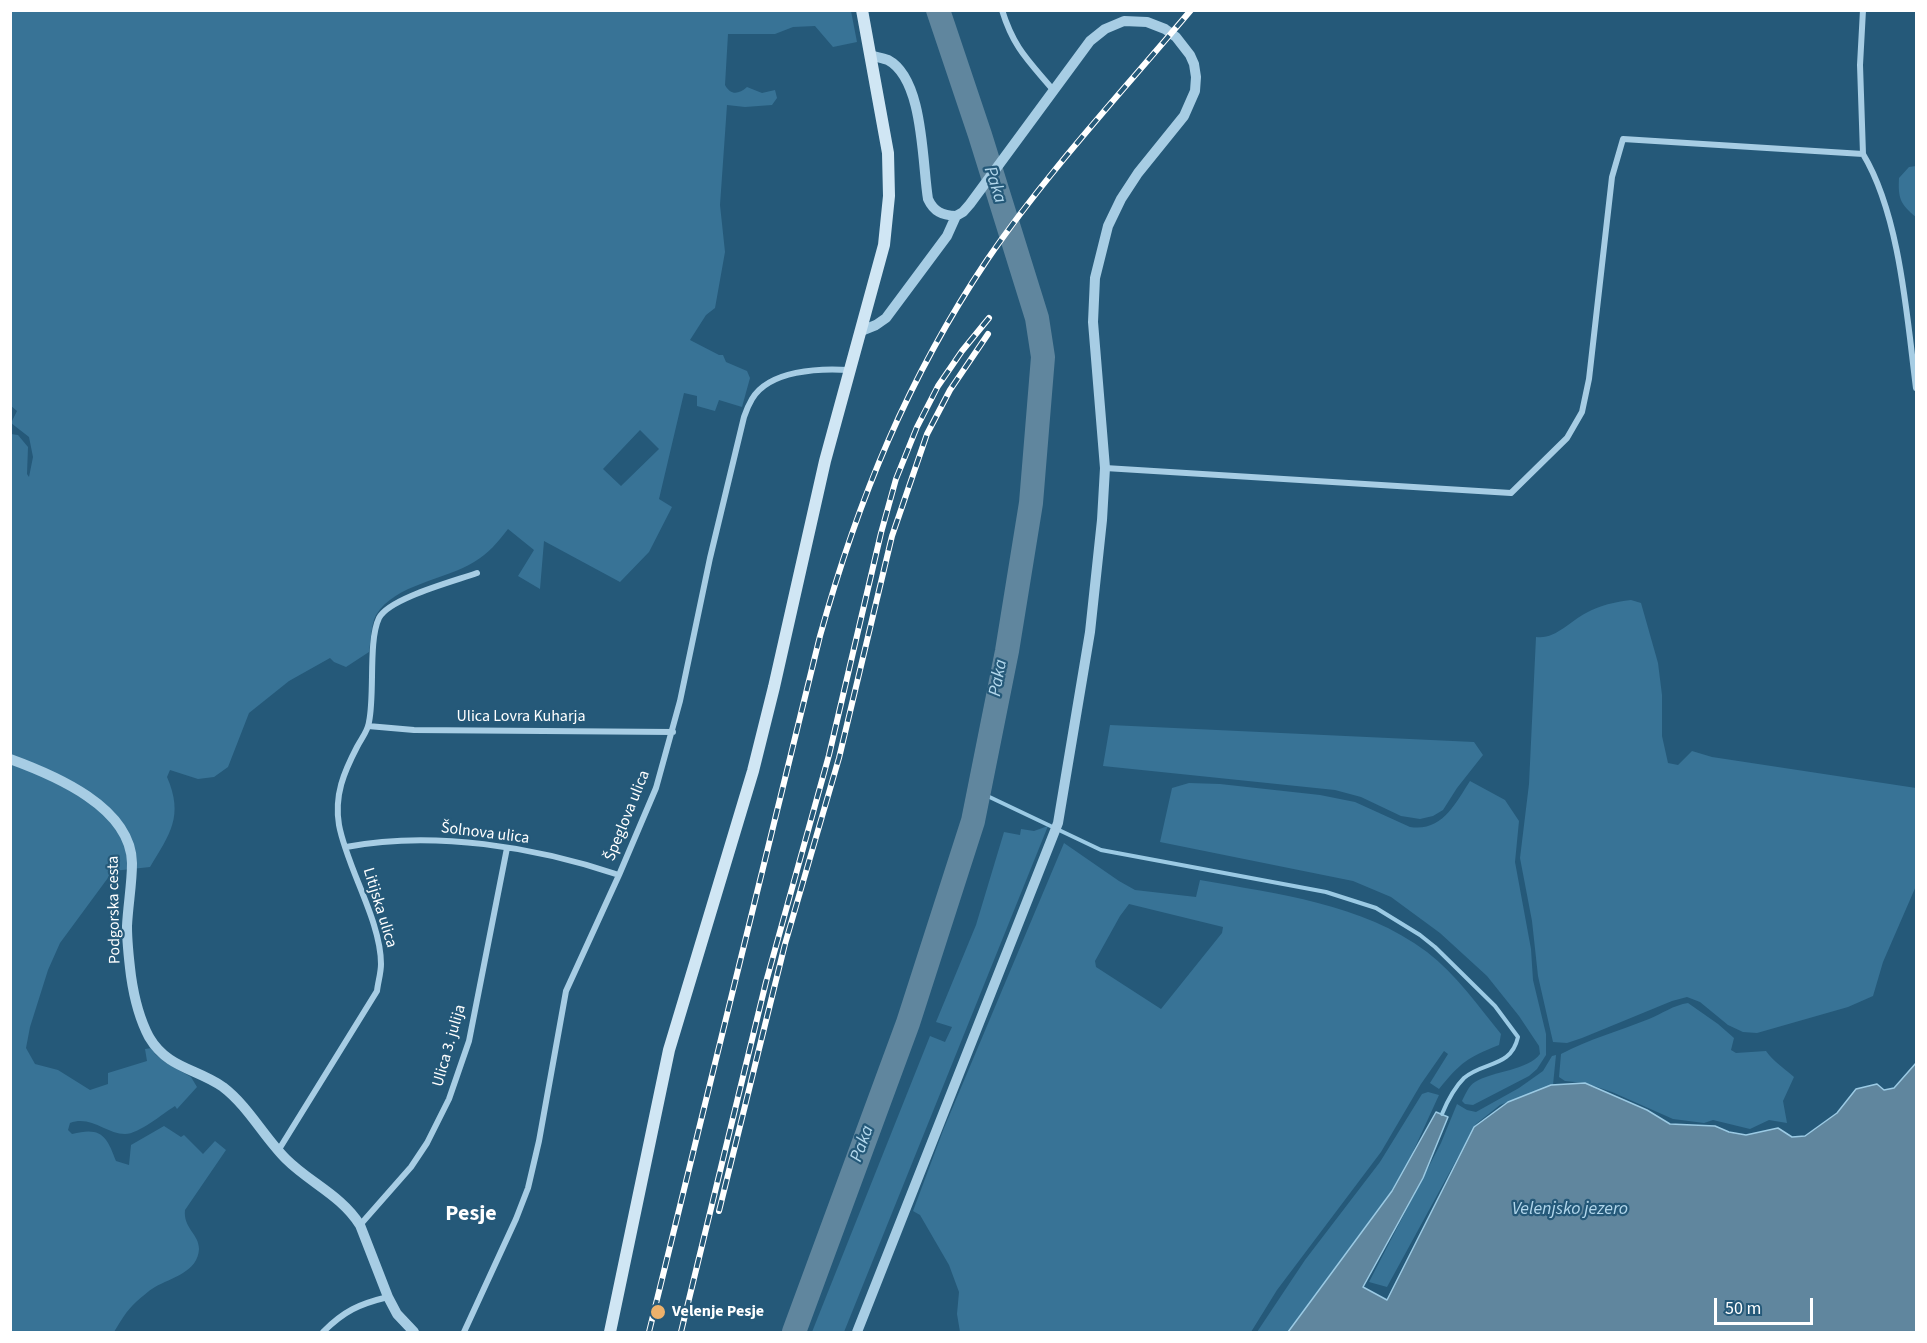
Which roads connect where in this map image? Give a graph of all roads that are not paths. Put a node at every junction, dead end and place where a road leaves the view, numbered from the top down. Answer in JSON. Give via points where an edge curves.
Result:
{"nodes":[{"id":1,"x":862,"y":10,"type":"edge"},
{"id":2,"x":1002,"y":10,"type":"edge"},
{"id":3,"x":1863,"y":10,"type":"edge"},
{"id":4,"x":870,"y":55,"type":"junction"},
{"id":5,"x":1054,"y":91,"type":"junction"},
{"id":6,"x":1863,"y":154,"type":"junction"},
{"id":7,"x":956,"y":216,"type":"junction"},
{"id":8,"x":861,"y":331,"type":"junction"},
{"id":9,"x":849,"y":370,"type":"junction"},
{"id":10,"x":1917,"y":388,"type":"edge"},
{"id":11,"x":1105,"y":468,"type":"junction"},
{"id":12,"x":477,"y":573,"type":"dead end"},
{"id":13,"x":368,"y":726,"type":"junction"},
{"id":14,"x":673,"y":732,"type":"junction"},
{"id":15,"x":10,"y":759,"type":"edge"},
{"id":16,"x":346,"y":848,"type":"junction"},
{"id":17,"x":507,"y":848,"type":"junction"},
{"id":18,"x":620,"y":875,"type":"junction"},
{"id":19,"x":278,"y":1151,"type":"junction"},
{"id":20,"x":360,"y":1225,"type":"junction"},
{"id":21,"x":388,"y":1297,"type":"junction"},
{"id":22,"x":323,"y":1332,"type":"edge"},
{"id":23,"x":414,"y":1332,"type":"edge"},
{"id":24,"x":464,"y":1332,"type":"edge"},
{"id":25,"x":610,"y":1332,"type":"edge"},
{"id":26,"x":857,"y":1332,"type":"edge"}],
"edges":[{"from":1,"to":4,"type":"main road"},
{"from":2,"to":5,"type":"street","via":[[1020,52]]},
{"from":3,"to":6,"type":"street"},
{"from":4,"to":7,"type":"street","via":[[888,60],[902,72],[911,88],[928,200],[938,212]]},
{"from":4,"to":8,"type":"main road","via":[[888,153],[889,196],[884,244]]},
{"from":5,"to":7,"type":"street","via":[[970,204]]},
{"from":5,"to":11,"type":"street","via":[[1090,41],[1124,21],[1147,22],[1176,37],[1194,64],[1196,77],[1195,91],[1184,116],[1121,199],[1100,251],[1093,322]]},
{"from":6,"to":10,"type":"street","via":[[1879,186],[1897,256]]},
{"from":6,"to":11,"type":"street","via":[[1623,139],[1612,177],[1582,412],[1567,438],[1511,493]]},
{"from":7,"to":8,"type":"street","via":[[947,236],[886,318]]},
{"from":8,"to":9,"type":"main road"},
{"from":9,"to":14,"type":"street","name":"Špeglova ulica","via":[[811,370],[774,380],[752,398],[710,558]]},
{"from":9,"to":25,"type":"main road","via":[[753,771],[669,1050]]},
{"from":11,"to":26,"type":"street","via":[[1090,632],[1058,823]]},
{"from":12,"to":13,"type":"street","via":[[410,596],[379,617]]},
{"from":13,"to":14,"type":"street","name":"Ulica Lovra Kuharja","via":[[414,730]]},
{"from":13,"to":16,"type":"street","name":"Litijska ulica","via":[[339,789],[337,809]]},
{"from":14,"to":18,"type":"street","name":"Špeglova ulica","via":[[656,788]]},
{"from":15,"to":19,"type":"street","name":"Podgorska cesta","via":[[40,770],[87,797],[121,828],[132,861],[129,960],[143,1025],[168,1059],[224,1088],[238,1101]]},
{"from":16,"to":17,"type":"street","name":"Šolnova ulica","via":[[367,843],[430,842]]},
{"from":16,"to":19,"type":"street","name":"Litijska ulica","via":[[380,952],[377,991]]},
{"from":17,"to":18,"type":"street","name":"Šolnova ulica"},
{"from":17,"to":20,"type":"street","name":"Ulica 3. julija","via":[[469,1041],[457,1079],[440,1120],[411,1167]]},
{"from":18,"to":24,"type":"street","name":"Špeglova ulica","via":[[566,990],[528,1188]]},
{"from":19,"to":20,"type":"street","name":"Podgorska cesta","via":[[336,1197]]},
{"from":20,"to":21,"type":"street","name":"Podgorska cesta"},
{"from":21,"to":22,"type":"street","via":[[347,1311]]},
{"from":21,"to":23,"type":"street","name":"Podgorska cesta"}]}
